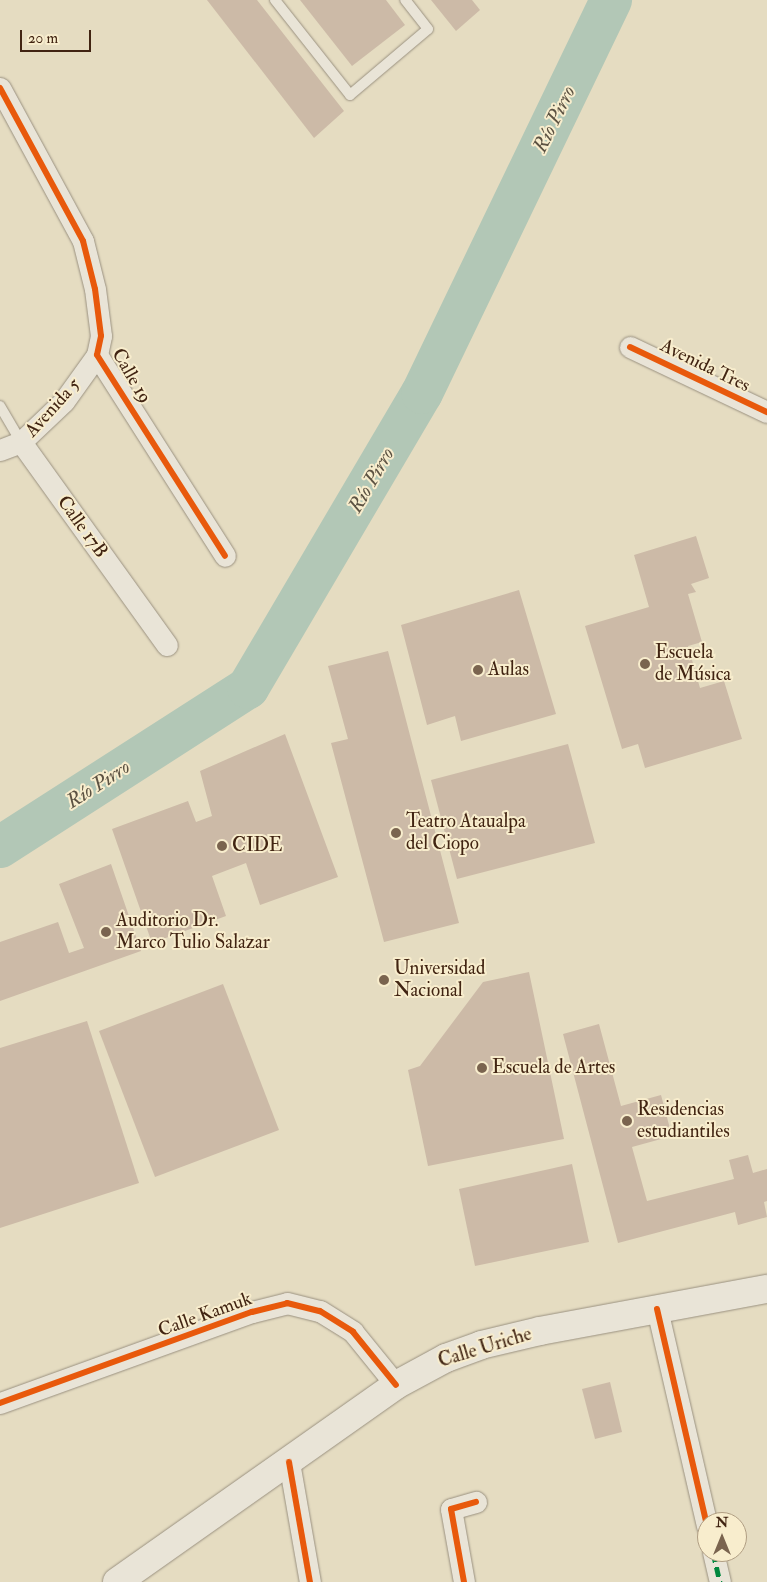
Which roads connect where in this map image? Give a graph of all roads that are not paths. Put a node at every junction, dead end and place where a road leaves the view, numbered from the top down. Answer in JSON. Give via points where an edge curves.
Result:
{"nodes":[{"id":1,"x":275,"y":0,"type":"edge"},
{"id":2,"x":405,"y":0,"type":"edge"},
{"id":3,"x":0,"y":88,"type":"edge"},
{"id":4,"x":630,"y":347,"type":"dead end"},
{"id":5,"x":97,"y":354,"type":"junction"},
{"id":6,"x":0,"y":406,"type":"edge"},
{"id":7,"x":767,"y":412,"type":"edge"},
{"id":8,"x":21,"y":442,"type":"junction"},
{"id":9,"x":0,"y":450,"type":"edge"},
{"id":10,"x":225,"y":556,"type":"dead end"},
{"id":11,"x":167,"y":645,"type":"dead end"},
{"id":12,"x":767,"y":1289,"type":"edge"},
{"id":13,"x":657,"y":1309,"type":"junction"},
{"id":14,"x":396,"y":1385,"type":"junction"},
{"id":15,"x":0,"y":1403,"type":"edge"},
{"id":16,"x":289,"y":1462,"type":"junction"},
{"id":17,"x":476,"y":1502,"type":"dead end"},
{"id":18,"x":704,"y":1512,"type":"edge"},
{"id":19,"x":715,"y":1562,"type":"edge"},
{"id":20,"x":117,"y":1582,"type":"edge"},
{"id":21,"x":310,"y":1582,"type":"edge"},
{"id":22,"x":464,"y":1582,"type":"edge"},
{"id":23,"x":720,"y":1582,"type":"edge"}],
"edges":[{"from":1,"to":2,"type":"lane","via":[[350,95],[428,29]]},
{"from":3,"to":5,"type":"street","name":"Calle 19","via":[[83,241],[95,289],[101,336]]},
{"from":4,"to":7,"type":"street","name":"Avenida Tres"},
{"from":5,"to":8,"type":"street","name":"Avenida 5","via":[[64,400]]},
{"from":5,"to":10,"type":"street","name":"Calle 19"},
{"from":6,"to":8,"type":"lane","name":"Calle 17B"},
{"from":8,"to":9,"type":"street","name":"Avenida 5"},
{"from":8,"to":11,"type":"street","name":"Calle 17B"},
{"from":12,"to":13,"type":"main road","name":"Calle Uriche"},
{"from":13,"to":14,"type":"main road","name":"Calle Uriche","via":[[480,1345],[422,1369]]},
{"from":13,"to":18,"type":"street"},
{"from":14,"to":15,"type":"street","name":"Calle Kamuk","via":[[353,1332],[320,1311],[287,1303],[252,1312]]},
{"from":14,"to":16,"type":"main road","name":"Calle Uriche"},
{"from":16,"to":20,"type":"main road","name":"Calle Uriche"},
{"from":16,"to":21,"type":"street"},
{"from":17,"to":22,"type":"street","via":[[451,1509]]},
{"from":19,"to":23,"type":"street"}]}
